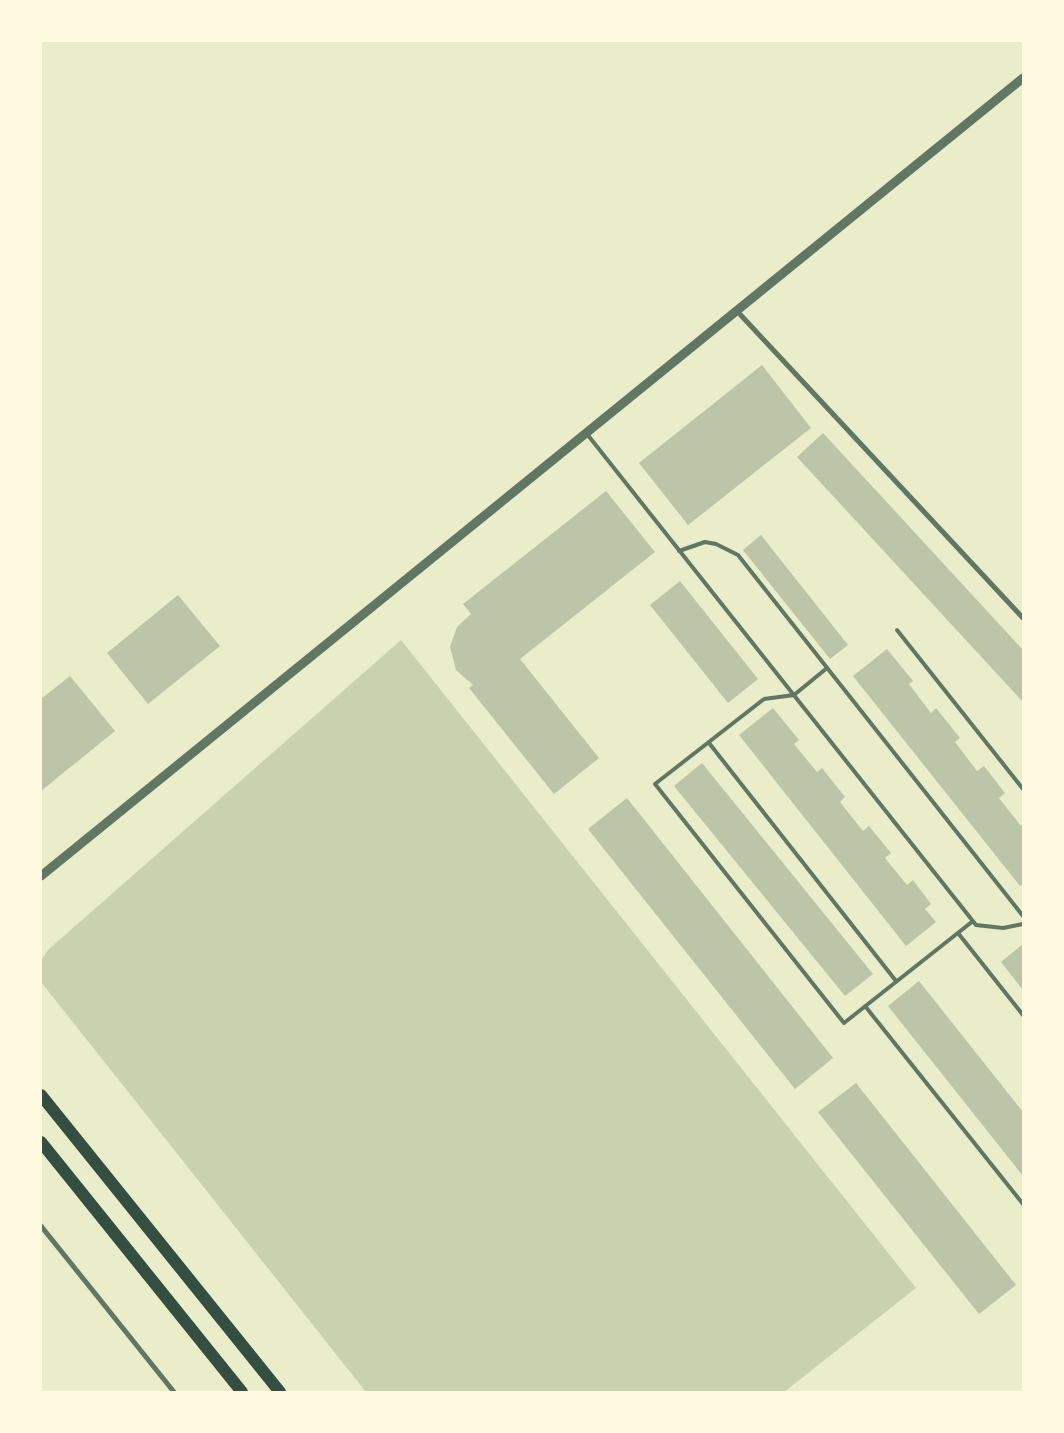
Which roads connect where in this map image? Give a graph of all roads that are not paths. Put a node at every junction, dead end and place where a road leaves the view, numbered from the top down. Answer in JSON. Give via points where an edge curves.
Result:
{"nodes":[{"id":1,"x":1023,"y":78,"type":"edge"},
{"id":2,"x":736,"y":310,"type":"junction"},
{"id":3,"x":585,"y":432,"type":"junction"},
{"id":4,"x":679,"y":550,"type":"junction"},
{"id":5,"x":1023,"y":618,"type":"edge"},
{"id":6,"x":897,"y":630,"type":"dead end"},
{"id":7,"x":827,"y":668,"type":"junction"},
{"id":8,"x":794,"y":695,"type":"junction"},
{"id":9,"x":708,"y":743,"type":"junction"},
{"id":10,"x":1023,"y":789,"type":"edge"},
{"id":11,"x":41,"y":876,"type":"edge"},
{"id":12,"x":1023,"y":916,"type":"edge"},
{"id":13,"x":973,"y":921,"type":"junction"},
{"id":14,"x":1023,"y":924,"type":"edge"},
{"id":15,"x":958,"y":933,"type":"junction"},
{"id":16,"x":896,"y":981,"type":"junction"},
{"id":17,"x":866,"y":1006,"type":"junction"},
{"id":18,"x":1023,"y":1015,"type":"edge"},
{"id":19,"x":41,"y":1095,"type":"edge"},
{"id":20,"x":41,"y":1142,"type":"edge"},
{"id":21,"x":1023,"y":1204,"type":"edge"},
{"id":22,"x":41,"y":1226,"type":"edge"},
{"id":23,"x":174,"y":1392,"type":"edge"},
{"id":24,"x":242,"y":1392,"type":"edge"},
{"id":25,"x":280,"y":1392,"type":"edge"}],
"edges":[{"from":1,"to":2,"type":"street"},
{"from":2,"to":3,"type":"street"},
{"from":2,"to":5,"type":"street"},
{"from":3,"to":4,"type":"lane"},
{"from":3,"to":11,"type":"street"},
{"from":4,"to":7,"type":"lane","via":[[705,542],[738,555]]},
{"from":4,"to":8,"type":"lane"},
{"from":6,"to":10,"type":"lane"},
{"from":7,"to":8,"type":"lane"},
{"from":7,"to":12,"type":"lane"},
{"from":8,"to":9,"type":"lane","via":[[764,699]]},
{"from":8,"to":13,"type":"lane"},
{"from":9,"to":16,"type":"lane"},
{"from":9,"to":17,"type":"lane","via":[[655,784],[844,1023]]},
{"from":13,"to":14,"type":"lane","via":[[976,925],[1003,928]]},
{"from":13,"to":15,"type":"lane"},
{"from":15,"to":16,"type":"lane"},
{"from":15,"to":18,"type":"lane"},
{"from":16,"to":17,"type":"lane"},
{"from":17,"to":21,"type":"lane"},
{"from":19,"to":25,"type":"main road"},
{"from":20,"to":24,"type":"main road"},
{"from":22,"to":23,"type":"street"}]}
